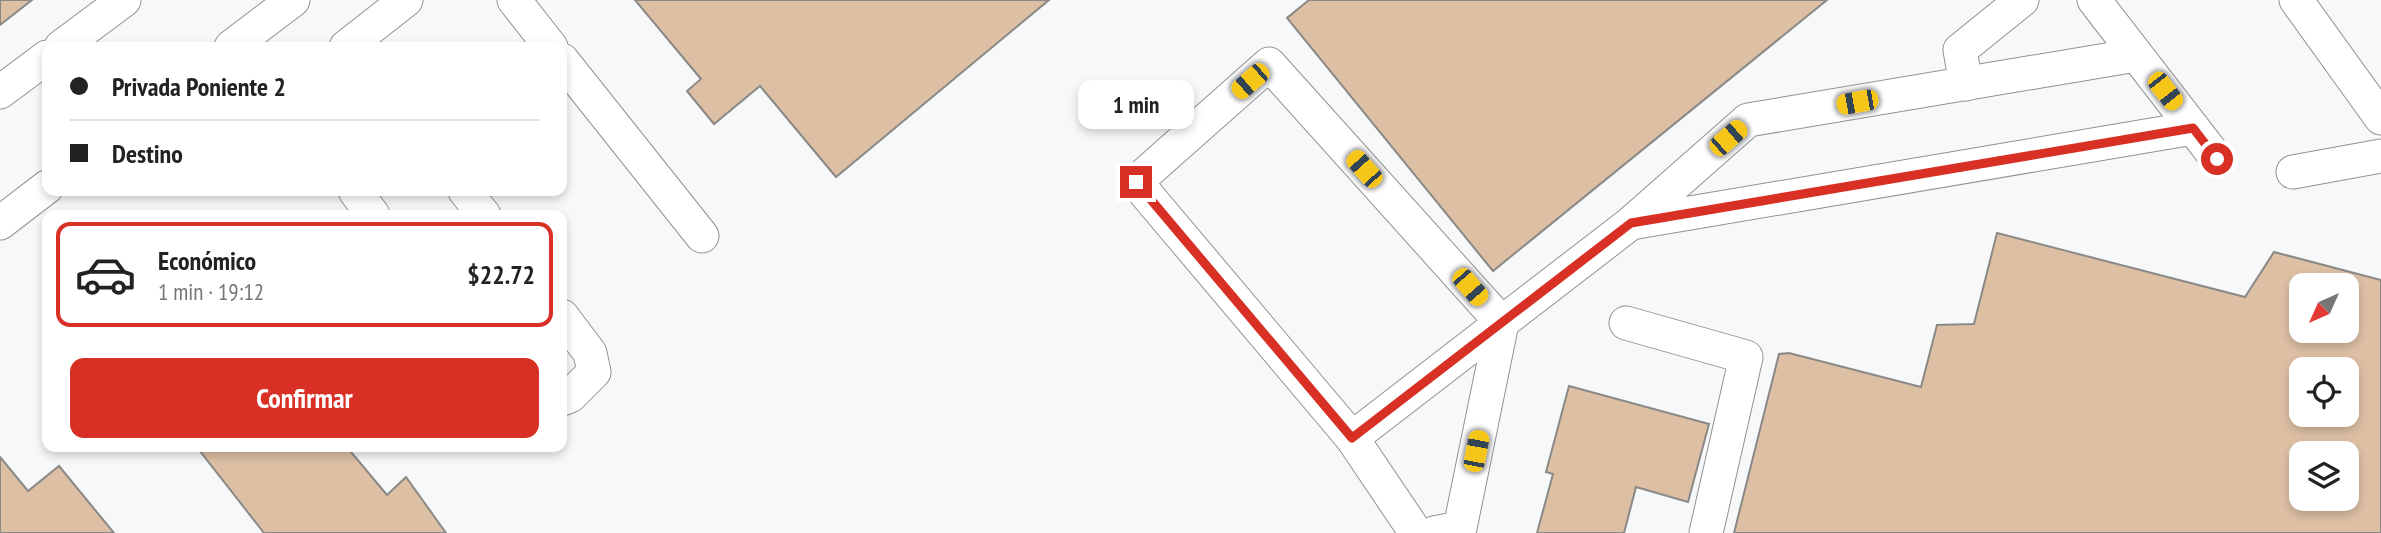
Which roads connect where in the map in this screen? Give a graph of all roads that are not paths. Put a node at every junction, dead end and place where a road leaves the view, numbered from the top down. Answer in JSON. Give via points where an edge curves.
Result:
{"nodes":[{"id":1,"x":124,"y":0,"type":"edge"},
{"id":2,"x":293,"y":0,"type":"edge"},
{"id":3,"x":406,"y":0,"type":"edge"},
{"id":4,"x":514,"y":0,"type":"edge"},
{"id":5,"x":2022,"y":0,"type":"edge"},
{"id":6,"x":2094,"y":0,"type":"edge"},
{"id":7,"x":2296,"y":0,"type":"edge"},
{"id":8,"x":68,"y":42,"type":"edge"},
{"id":9,"x":238,"y":42,"type":"edge"},
{"id":10,"x":355,"y":42,"type":"edge"},
{"id":11,"x":547,"y":42,"type":"edge"},
{"id":12,"x":2136,"y":55,"type":"junction"},
{"id":13,"x":42,"y":61,"type":"edge"},
{"id":14,"x":567,"y":66,"type":"edge"},
{"id":15,"x":1965,"y":84,"type":"junction"},
{"id":16,"x":0,"y":92,"type":"edge"},
{"id":17,"x":2381,"y":118,"type":"edge"},
{"id":18,"x":2193,"y":128,"type":"junction"},
{"id":19,"x":2381,"y":156,"type":"edge"},
{"id":20,"x":2217,"y":159,"type":"dead end"},
{"id":21,"x":2293,"y":172,"type":"dead end"},
{"id":22,"x":42,"y":191,"type":"edge"},
{"id":23,"x":469,"y":196,"type":"edge"},
{"id":24,"x":480,"y":210,"type":"edge"},
{"id":25,"x":0,"y":223,"type":"edge"},
{"id":26,"x":1631,"y":223,"type":"junction"},
{"id":27,"x":702,"y":236,"type":"dead end"},
{"id":28,"x":567,"y":323,"type":"edge"},
{"id":29,"x":1502,"y":323,"type":"junction"},
{"id":30,"x":1626,"y":323,"type":"dead end"},
{"id":31,"x":567,"y":397,"type":"edge"},
{"id":32,"x":1352,"y":438,"type":"junction"},
{"id":33,"x":1416,"y":533,"type":"edge"},
{"id":34,"x":1434,"y":533,"type":"edge"},
{"id":35,"x":1706,"y":533,"type":"edge"}],
"edges":[{"from":1,"to":8,"type":"street"},
{"from":2,"to":9,"type":"street"},
{"from":3,"to":10,"type":"street"},
{"from":4,"to":11,"type":"street"},
{"from":5,"to":15,"type":"street","via":[[1960,50]]},
{"from":6,"to":12,"type":"street"},
{"from":7,"to":17,"type":"street"},
{"from":12,"to":15,"type":"street"},
{"from":12,"to":18,"type":"street"},
{"from":13,"to":16,"type":"street"},
{"from":14,"to":27,"type":"street"},
{"from":15,"to":26,"type":"street","via":[[1748,121]]},
{"from":18,"to":20,"type":"street"},
{"from":18,"to":26,"type":"street"},
{"from":19,"to":21,"type":"street"},
{"from":22,"to":25,"type":"street"},
{"from":23,"to":24,"type":"street"},
{"from":26,"to":29,"type":"street"},
{"from":28,"to":31,"type":"street","via":[[590,353],[594,372]]},
{"from":29,"to":32,"type":"street"},
{"from":29,"to":32,"type":"street","via":[[1269,64],[1136,182]]},
{"from":29,"to":34,"type":"street","via":[[1460,528]]},
{"from":30,"to":35,"type":"street","via":[[1746,357]]},
{"from":32,"to":33,"type":"street"}]}
